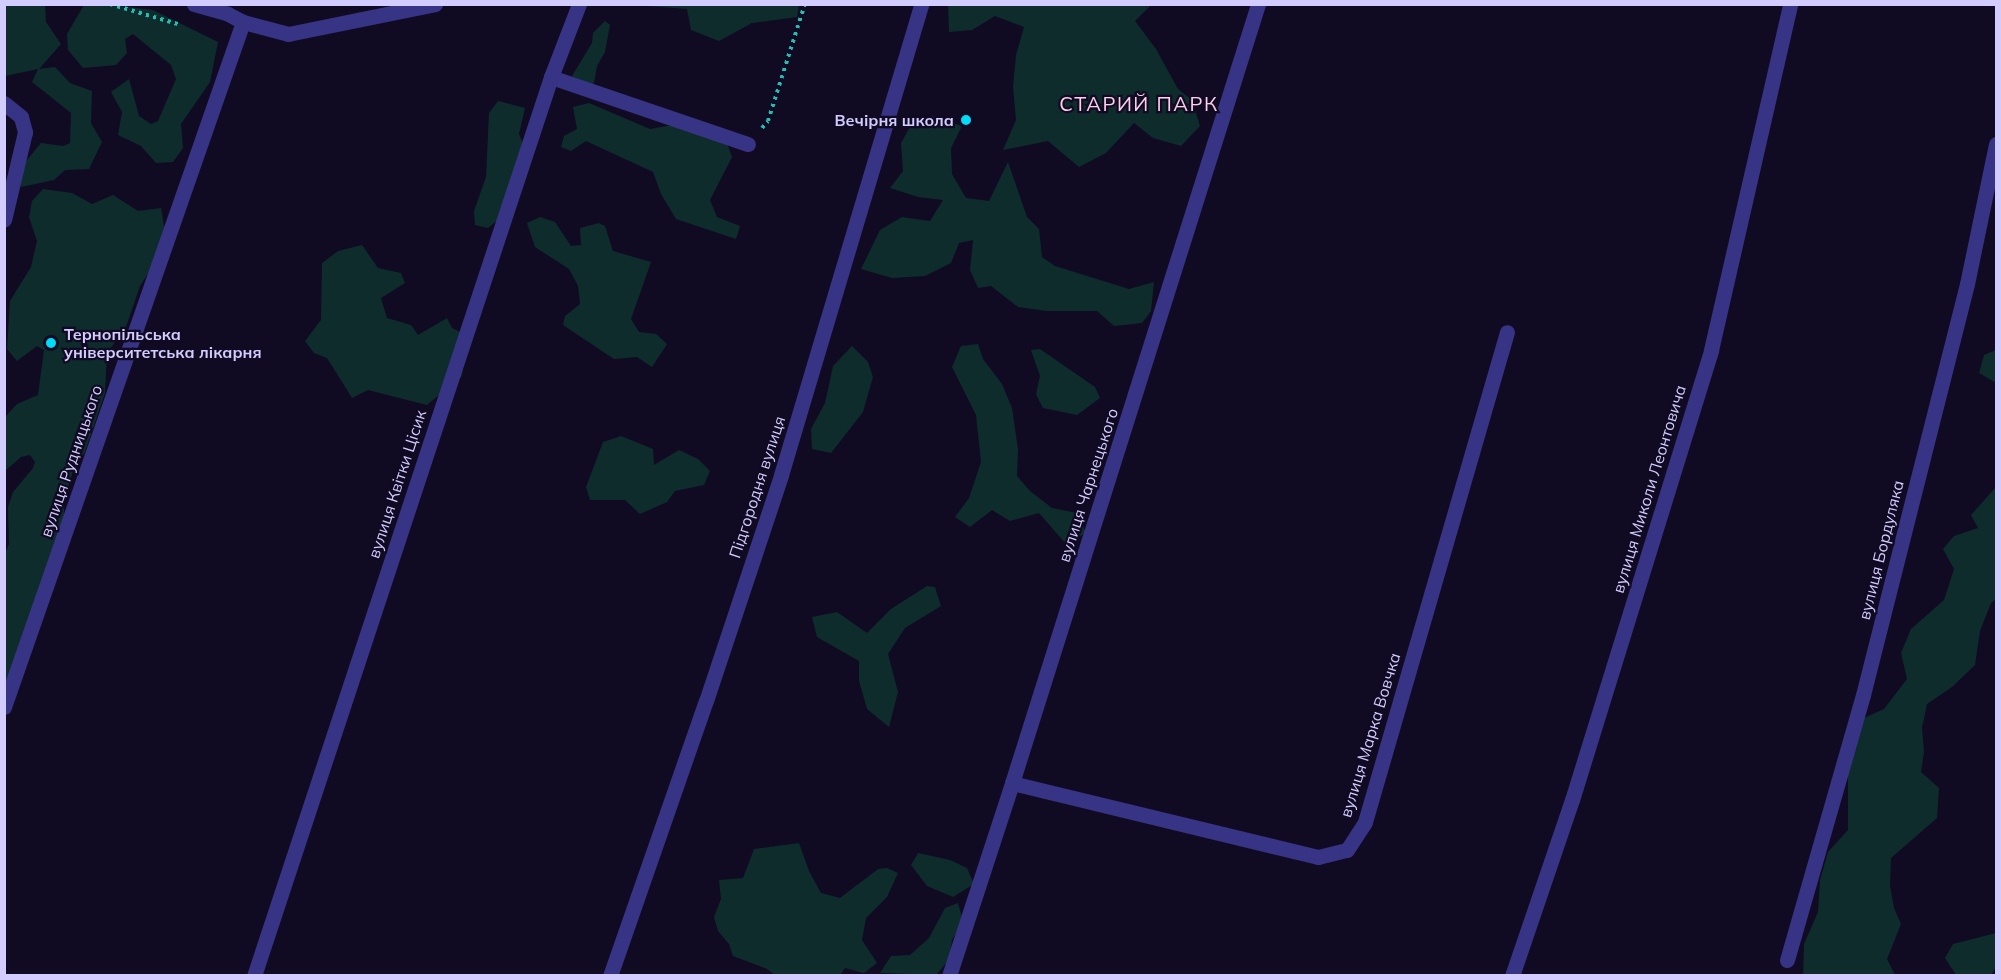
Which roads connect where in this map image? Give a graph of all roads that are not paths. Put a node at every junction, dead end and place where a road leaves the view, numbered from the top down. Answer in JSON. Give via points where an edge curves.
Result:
{"nodes":[{"id":1,"x":194,"y":4,"type":"edge"},
{"id":2,"x":435,"y":4,"type":"edge"},
{"id":3,"x":579,"y":4,"type":"edge"},
{"id":4,"x":921,"y":4,"type":"edge"},
{"id":5,"x":1258,"y":4,"type":"edge"},
{"id":6,"x":1790,"y":4,"type":"edge"},
{"id":7,"x":243,"y":22,"type":"junction"},
{"id":8,"x":551,"y":77,"type":"junction"},
{"id":9,"x":4,"y":104,"type":"edge"},
{"id":10,"x":748,"y":144,"type":"road end"},
{"id":11,"x":1996,"y":144,"type":"edge"},
{"id":12,"x":4,"y":220,"type":"edge"},
{"id":13,"x":1507,"y":332,"type":"dead end"},
{"id":14,"x":4,"y":707,"type":"edge"},
{"id":15,"x":1012,"y":783,"type":"junction"},
{"id":16,"x":1787,"y":960,"type":"dead end"},
{"id":17,"x":254,"y":975,"type":"edge"},
{"id":18,"x":610,"y":975,"type":"edge"},
{"id":19,"x":949,"y":975,"type":"edge"},
{"id":20,"x":1512,"y":975,"type":"edge"}],
"edges":[{"from":1,"to":7,"type":"street"},
{"from":2,"to":7,"type":"street","via":[[288,34]]},
{"from":3,"to":8,"type":"street","name":"вулиця Квітки Цісик"},
{"from":4,"to":18,"type":"street","name":"Підгородня вулиця","via":[[781,475]]},
{"from":5,"to":15,"type":"street","name":"вулиця Чарнецького"},
{"from":6,"to":20,"type":"street","name":"вулиця Миколи Леонтовича","via":[[1711,350],[1572,800]]},
{"from":7,"to":14,"type":"street","name":"вулиця Рудницького"},
{"from":8,"to":10,"type":"street"},
{"from":8,"to":17,"type":"street","name":"вулиця Квітки Цісик"},
{"from":9,"to":12,"type":"street","via":[[21,117],[25,132]]},
{"from":11,"to":16,"type":"street","name":"вулиця Бордуляка","via":[[1967,284],[1866,684]]},
{"from":13,"to":15,"type":"street","name":"вулиця Марка Вовчка","via":[[1365,822],[1347,850],[1318,857]]},
{"from":15,"to":19,"type":"street","name":"вулиця Чарнецького"}]}
